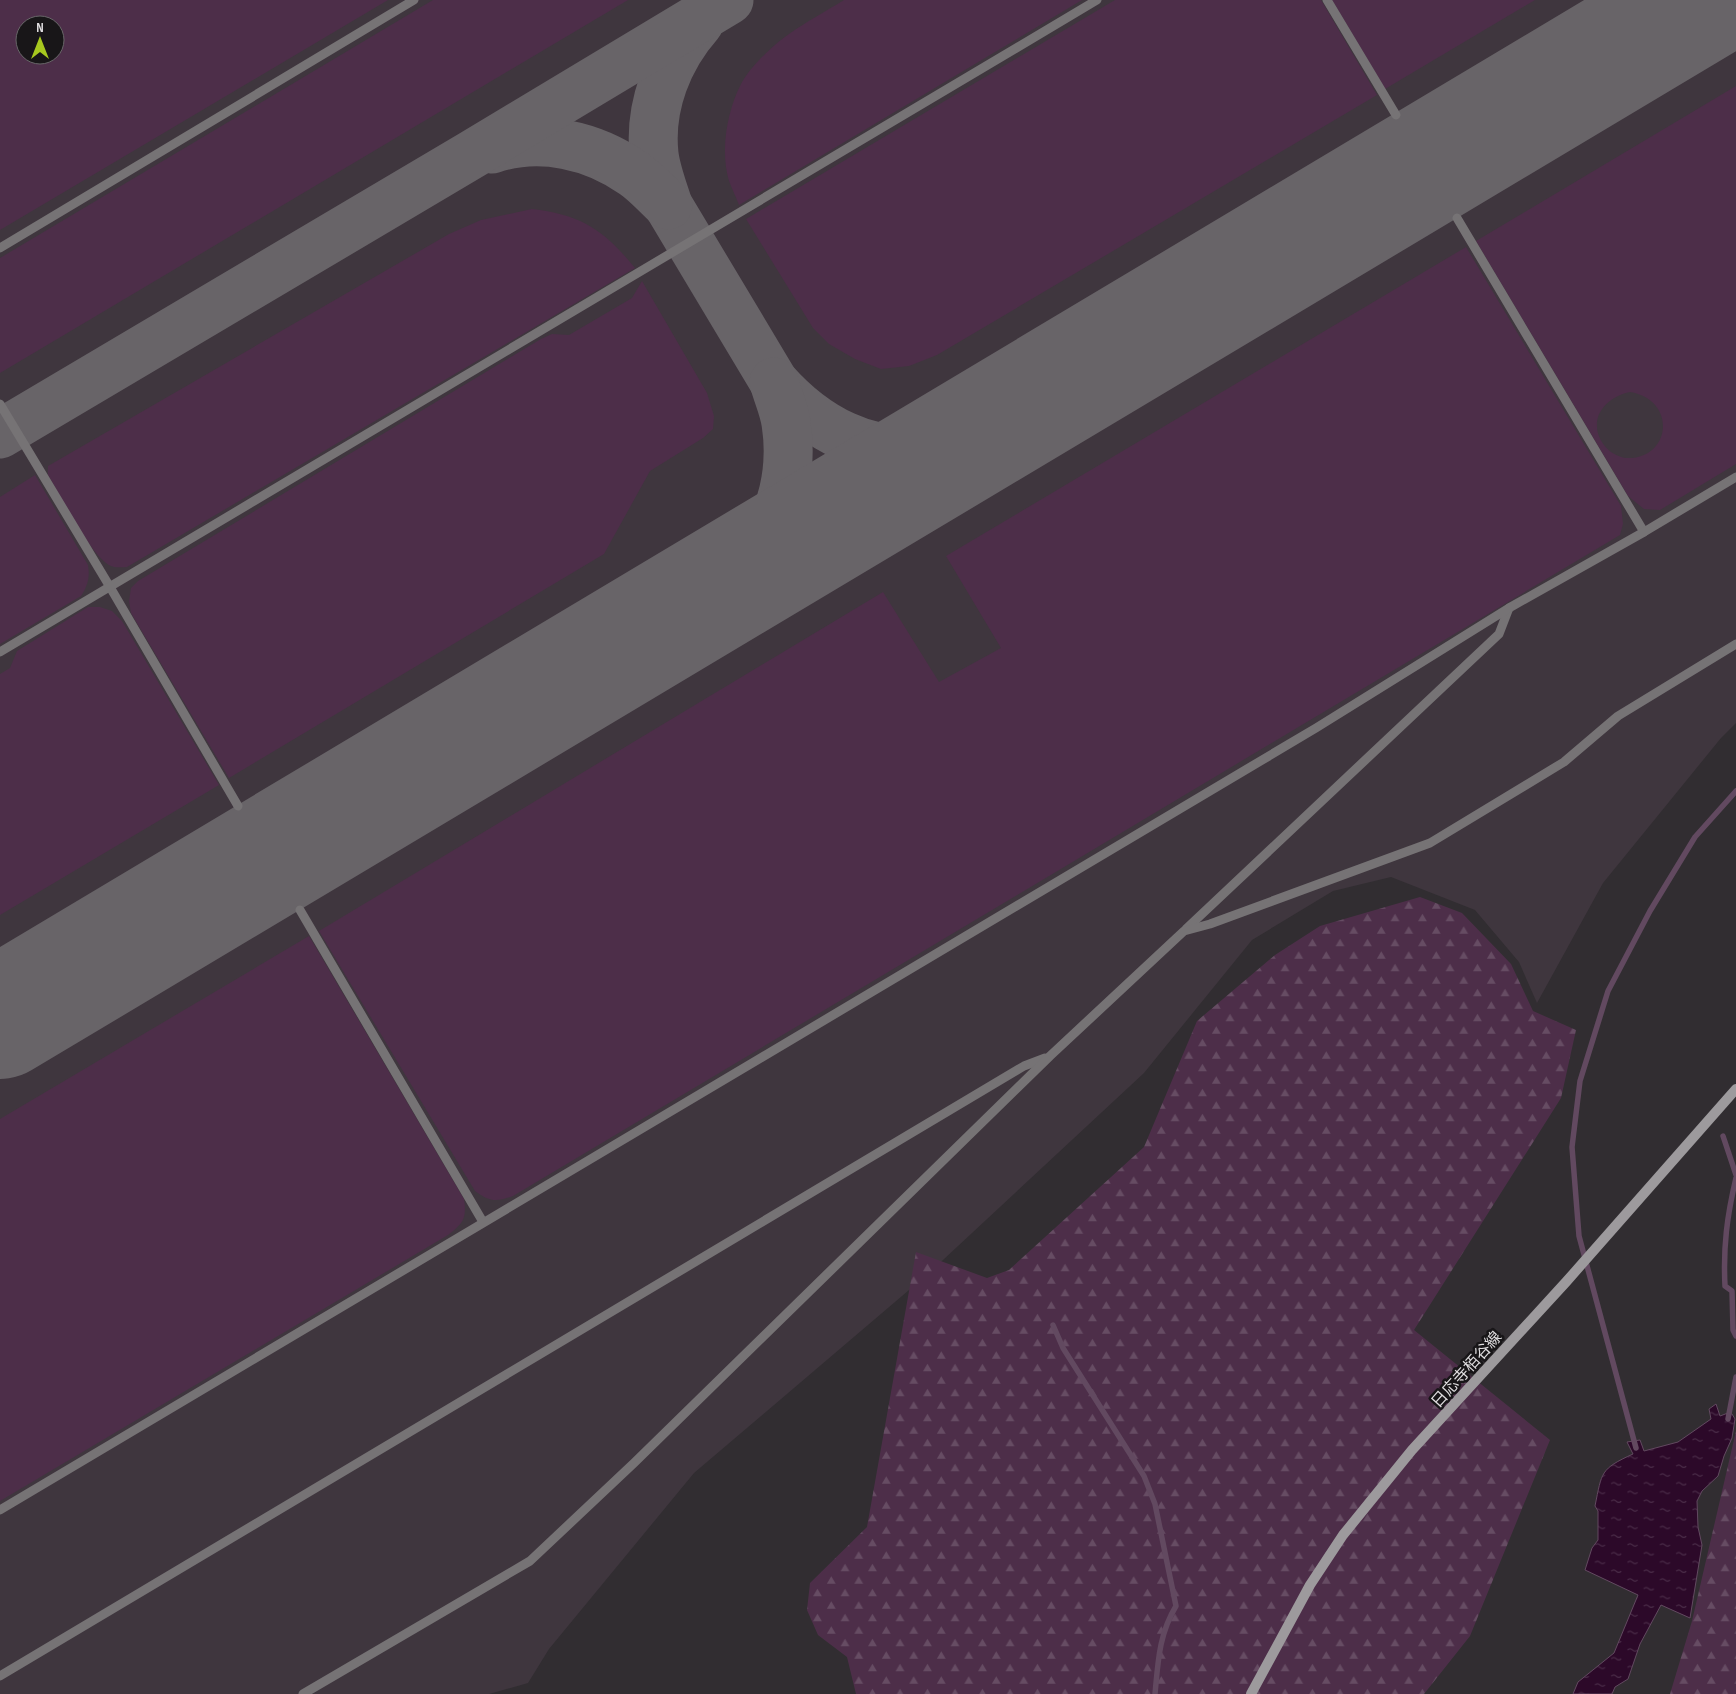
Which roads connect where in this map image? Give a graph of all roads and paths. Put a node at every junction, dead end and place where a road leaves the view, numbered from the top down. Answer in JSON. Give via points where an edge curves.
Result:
{"nodes":[{"id":1,"x":414,"y":0,"type":"edge"},
{"id":2,"x":1098,"y":0,"type":"edge"},
{"id":3,"x":1328,"y":0,"type":"edge"},
{"id":4,"x":1396,"y":115,"type":"dead end"},
{"id":5,"x":1457,"y":218,"type":"dead end"},
{"id":6,"x":0,"y":248,"type":"edge"},
{"id":7,"x":0,"y":404,"type":"edge"},
{"id":8,"x":1736,"y":477,"type":"edge"},
{"id":9,"x":1644,"y":532,"type":"junction"},
{"id":10,"x":110,"y":587,"type":"junction"},
{"id":11,"x":1509,"y":608,"type":"junction"},
{"id":12,"x":1736,"y":644,"type":"edge"},
{"id":13,"x":0,"y":652,"type":"edge"},
{"id":14,"x":238,"y":806,"type":"dead end"},
{"id":15,"x":300,"y":910,"type":"dead end"},
{"id":16,"x":1184,"y":931,"type":"junction"},
{"id":17,"x":1050,"y":1056,"type":"junction"},
{"id":18,"x":1736,"y":1089,"type":"edge"},
{"id":19,"x":483,"y":1222,"type":"junction"},
{"id":20,"x":0,"y":1510,"type":"edge"},
{"id":21,"x":0,"y":1676,"type":"edge"},
{"id":22,"x":303,"y":1694,"type":"edge"},
{"id":23,"x":1251,"y":1694,"type":"edge"}],
"edges":[{"from":1,"to":6,"type":"lane"},
{"from":2,"to":10,"type":"lane"},
{"from":3,"to":4,"type":"lane"},
{"from":5,"to":9,"type":"lane"},
{"from":7,"to":10,"type":"lane"},
{"from":8,"to":9,"type":"lane"},
{"from":9,"to":11,"type":"lane"},
{"from":10,"to":13,"type":"lane"},
{"from":10,"to":14,"type":"lane"},
{"from":11,"to":16,"type":"lane","via":[[1499,634]]},
{"from":11,"to":19,"type":"lane","via":[[1316,728]]},
{"from":12,"to":16,"type":"lane","via":[[1618,716],[1564,762],[1430,843]]},
{"from":15,"to":19,"type":"lane"},
{"from":16,"to":17,"type":"lane"},
{"from":17,"to":21,"type":"lane","via":[[1015,1071]]},
{"from":17,"to":22,"type":"lane","via":[[530,1561]]},
{"from":18,"to":23,"type":"main road","name":"日応寺栢谷線","via":[[1412,1450],[1343,1535],[1310,1585]]},
{"from":19,"to":20,"type":"lane"}]}
